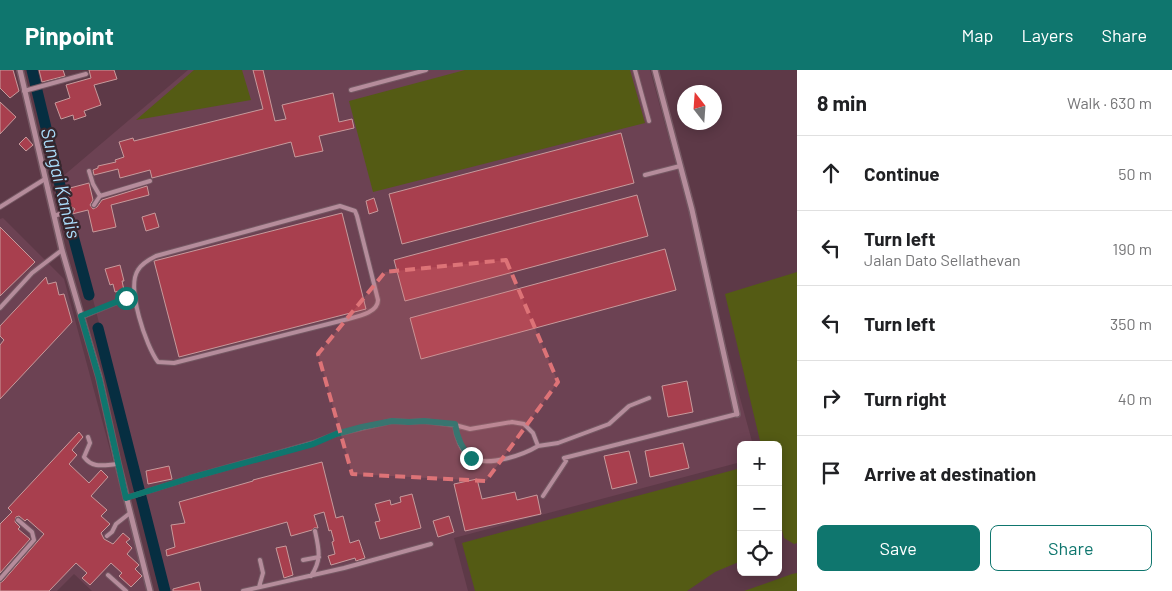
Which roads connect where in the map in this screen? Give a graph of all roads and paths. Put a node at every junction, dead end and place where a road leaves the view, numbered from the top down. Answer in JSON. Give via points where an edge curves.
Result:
{"nodes":[{"id":1,"x":20,"y":70,"type":"edge"},
{"id":2,"x":426,"y":70,"type":"edge"},
{"id":3,"x":635,"y":70,"type":"edge"},
{"id":4,"x":655,"y":70,"type":"edge"},
{"id":5,"x":86,"y":74,"type":"dead end"},
{"id":6,"x":351,"y":90,"type":"dead end"},
{"id":7,"x":24,"y":91,"type":"junction"},
{"id":8,"x":649,"y":121,"type":"dead end"},
{"id":9,"x":680,"y":166,"type":"junction"},
{"id":10,"x":89,"y":171,"type":"dead end"},
{"id":11,"x":645,"y":175,"type":"dead end"},
{"id":12,"x":45,"y":179,"type":"junction"},
{"id":13,"x":150,"y":181,"type":"dead end"},
{"id":14,"x":100,"y":196,"type":"junction"},
{"id":15,"x":94,"y":205,"type":"dead end"},
{"id":16,"x":0,"y":208,"type":"edge"},
{"id":17,"x":71,"y":211,"type":"dead end"},
{"id":18,"x":54,"y":216,"type":"junction"},
{"id":19,"x":62,"y":250,"type":"junction"},
{"id":20,"x":134,"y":295,"type":"junction"},
{"id":21,"x":0,"y":308,"type":"edge"},
{"id":22,"x":81,"y":316,"type":"junction"},
{"id":23,"x":649,"y":398,"type":"dead end"},
{"id":24,"x":737,"y":414,"type":"joint"},
{"id":25,"x":455,"y":424,"type":"junction"},
{"id":26,"x":88,"y":437,"type":"dead end"},
{"id":27,"x":538,"y":446,"type":"junction"},
{"id":28,"x":118,"y":464,"type":"junction"},
{"id":29,"x":543,"y":496,"type":"dead end"},
{"id":30,"x":126,"y":498,"type":"junction"},
{"id":31,"x":130,"y":513,"type":"junction"},
{"id":32,"x":18,"y":520,"type":"dead end"},
{"id":33,"x":315,"y":531,"type":"dead end"},
{"id":34,"x":107,"y":536,"type":"dead end"},
{"id":35,"x":431,"y":544,"type":"dead end"},
{"id":36,"x":319,"y":557,"type":"junction"},
{"id":37,"x":260,"y":560,"type":"dead end"},
{"id":38,"x":303,"y":560,"type":"dead end"},
{"id":39,"x":108,"y":575,"type":"dead end"},
{"id":40,"x":311,"y":576,"type":"junction"},
{"id":41,"x":0,"y":579,"type":"edge"},
{"id":42,"x":259,"y":588,"type":"junction"},
{"id":43,"x":126,"y":591,"type":"edge"},
{"id":44,"x":150,"y":591,"type":"edge"},
{"id":45,"x":243,"y":591,"type":"edge"}],
"edges":[{"from":1,"to":7,"type":"street"},
{"from":2,"to":6,"type":"lane"},
{"from":3,"to":8,"type":"lane"},
{"from":4,"to":9,"type":"street"},
{"from":5,"to":7,"type":"lane"},
{"from":7,"to":12,"type":"street"},
{"from":9,"to":11,"type":"lane"},
{"from":9,"to":24,"type":"street"},
{"from":10,"to":14,"type":"lane"},
{"from":12,"to":16,"type":"lane"},
{"from":12,"to":18,"type":"street"},
{"from":13,"to":14,"type":"lane"},
{"from":14,"to":15,"type":"lane"},
{"from":17,"to":18,"type":"lane"},
{"from":18,"to":19,"type":"street"},
{"from":19,"to":21,"type":"lane","via":[[32,274]]},
{"from":19,"to":22,"type":"street"},
{"from":20,"to":20,"type":"lane","via":[[138,270],[156,256],[343,206],[355,211],[357,216],[378,304],[370,312],[344,320],[164,364],[158,362],[148,344]]},
{"from":20,"to":22,"type":"lane"},
{"from":22,"to":28,"type":"street"},
{"from":23,"to":27,"type":"lane","via":[[629,406],[610,424],[558,443]]},
{"from":24,"to":29,"type":"lane","via":[[564,458],[566,461]]},
{"from":25,"to":27,"type":"lane","via":[[470,429],[512,422],[524,424],[533,433]]},
{"from":25,"to":27,"type":"lane","via":[[457,436],[471,458],[488,462]]},
{"from":25,"to":30,"type":"lane","via":[[392,421],[362,427]]},
{"from":26,"to":28,"type":"lane","via":[[90,443],[84,457],[90,464]]},
{"from":28,"to":30,"type":"street"},
{"from":30,"to":31,"type":"street"},
{"from":31,"to":34,"type":"lane"},
{"from":31,"to":44,"type":"street"},
{"from":32,"to":41,"type":"lane","via":[[32,532],[34,540]]},
{"from":33,"to":36,"type":"lane"},
{"from":35,"to":40,"type":"lane"},
{"from":36,"to":38,"type":"lane"},
{"from":36,"to":40,"type":"lane","via":[[318,566]]},
{"from":37,"to":42,"type":"lane","via":[[263,572]]},
{"from":39,"to":43,"type":"lane"},
{"from":40,"to":42,"type":"lane"},
{"from":42,"to":45,"type":"lane"}]}
